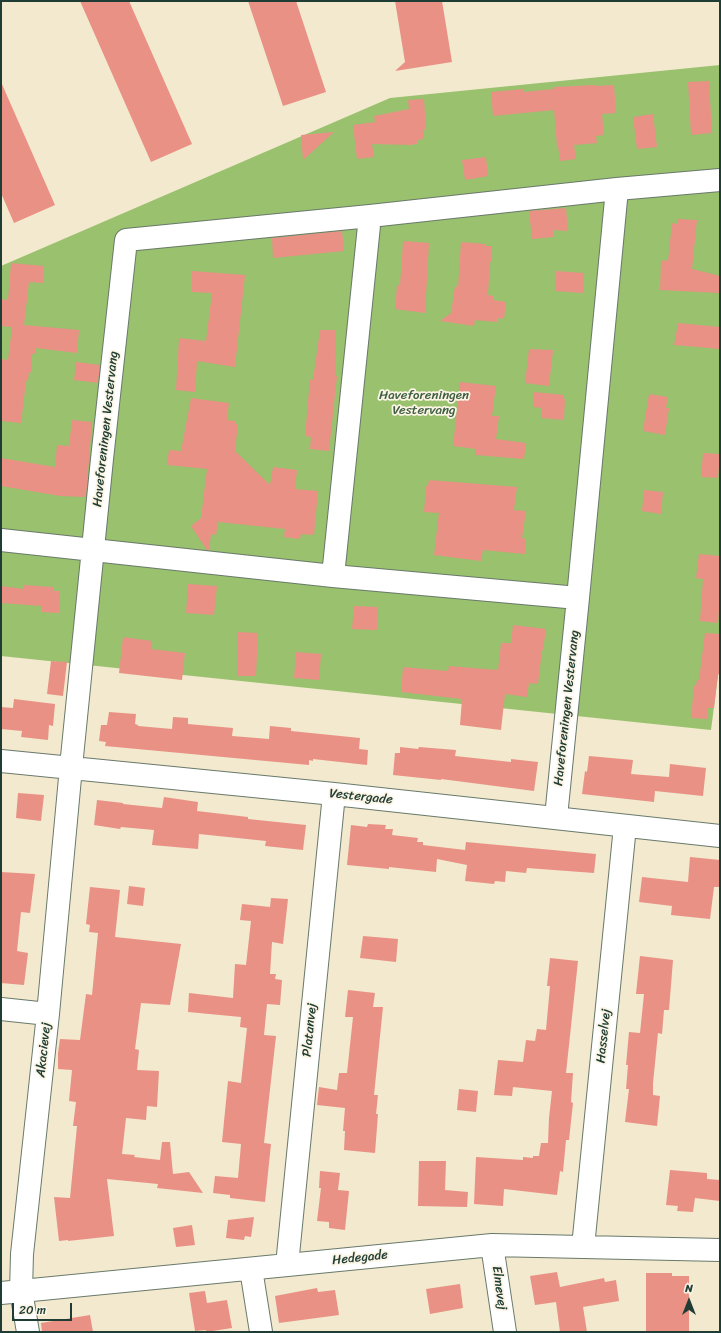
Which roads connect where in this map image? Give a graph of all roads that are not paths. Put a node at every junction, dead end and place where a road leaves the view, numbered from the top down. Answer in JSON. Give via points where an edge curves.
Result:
{"nodes":[{"id":1,"x":720,"y":180,"type":"edge"},
{"id":2,"x":617,"y":190,"type":"junction"},
{"id":3,"x":370,"y":216,"type":"junction"},
{"id":4,"x":1,"y":540,"type":"edge"},
{"id":5,"x":93,"y":551,"type":"junction"},
{"id":6,"x":333,"y":576,"type":"junction"},
{"id":7,"x":578,"y":598,"type":"junction"},
{"id":8,"x":1,"y":761,"type":"edge"},
{"id":9,"x":71,"y":767,"type":"junction"},
{"id":10,"x":334,"y":794,"type":"junction"},
{"id":11,"x":556,"y":817,"type":"junction"},
{"id":12,"x":625,"y":826,"type":"junction"},
{"id":13,"x":720,"y":836,"type":"edge"},
{"id":14,"x":1,"y":1009,"type":"edge"},
{"id":15,"x":48,"y":1014,"type":"junction"},
{"id":16,"x":492,"y":1245,"type":"junction"},
{"id":17,"x":583,"y":1247,"type":"junction"},
{"id":18,"x":720,"y":1250,"type":"edge"},
{"id":19,"x":287,"y":1265,"type":"junction"},
{"id":20,"x":251,"y":1269,"type":"junction"},
{"id":21,"x":11,"y":1292,"type":"edge"},
{"id":22,"x":28,"y":1332,"type":"edge"},
{"id":23,"x":261,"y":1332,"type":"edge"},
{"id":24,"x":505,"y":1332,"type":"edge"}],
"edges":[{"from":1,"to":2,"type":"street","name":"Haveforeningen Vestervang"},
{"from":2,"to":3,"type":"street","name":"Haveforeningen Vestervang"},
{"from":2,"to":7,"type":"street","name":"Haveforeningen Vestervang"},
{"from":3,"to":5,"type":"street","name":"Haveforeningen Vestervang","via":[[126,240]]},
{"from":3,"to":6,"type":"street"},
{"from":4,"to":5,"type":"street"},
{"from":5,"to":6,"type":"street"},
{"from":5,"to":9,"type":"street","name":"Haveforeningen Vestervang"},
{"from":6,"to":7,"type":"street"},
{"from":7,"to":11,"type":"street","name":"Haveforeningen Vestervang"},
{"from":8,"to":9,"type":"street","name":"Vestergade"},
{"from":9,"to":10,"type":"street","name":"Vestergade"},
{"from":9,"to":15,"type":"street","name":"Akacievej"},
{"from":10,"to":11,"type":"street","name":"Vestergade"},
{"from":10,"to":19,"type":"street","name":"Platanvej"},
{"from":11,"to":12,"type":"street","name":"Vestergade"},
{"from":12,"to":13,"type":"street","name":"Vestergade"},
{"from":12,"to":17,"type":"street","name":"Hasselvej"},
{"from":14,"to":15,"type":"street"},
{"from":15,"to":21,"type":"street","name":"Akacievej","via":[[22,1254]]},
{"from":16,"to":17,"type":"street","name":"Hedegade"},
{"from":16,"to":19,"type":"street","name":"Hedegade"},
{"from":16,"to":24,"type":"street","name":"Elmevej"},
{"from":17,"to":18,"type":"street","name":"Hedegade"},
{"from":19,"to":20,"type":"street","name":"Hedegade"},
{"from":20,"to":21,"type":"street","name":"Hedegade"},
{"from":20,"to":23,"type":"street"},
{"from":21,"to":22,"type":"street","name":"Akacievej"}]}
